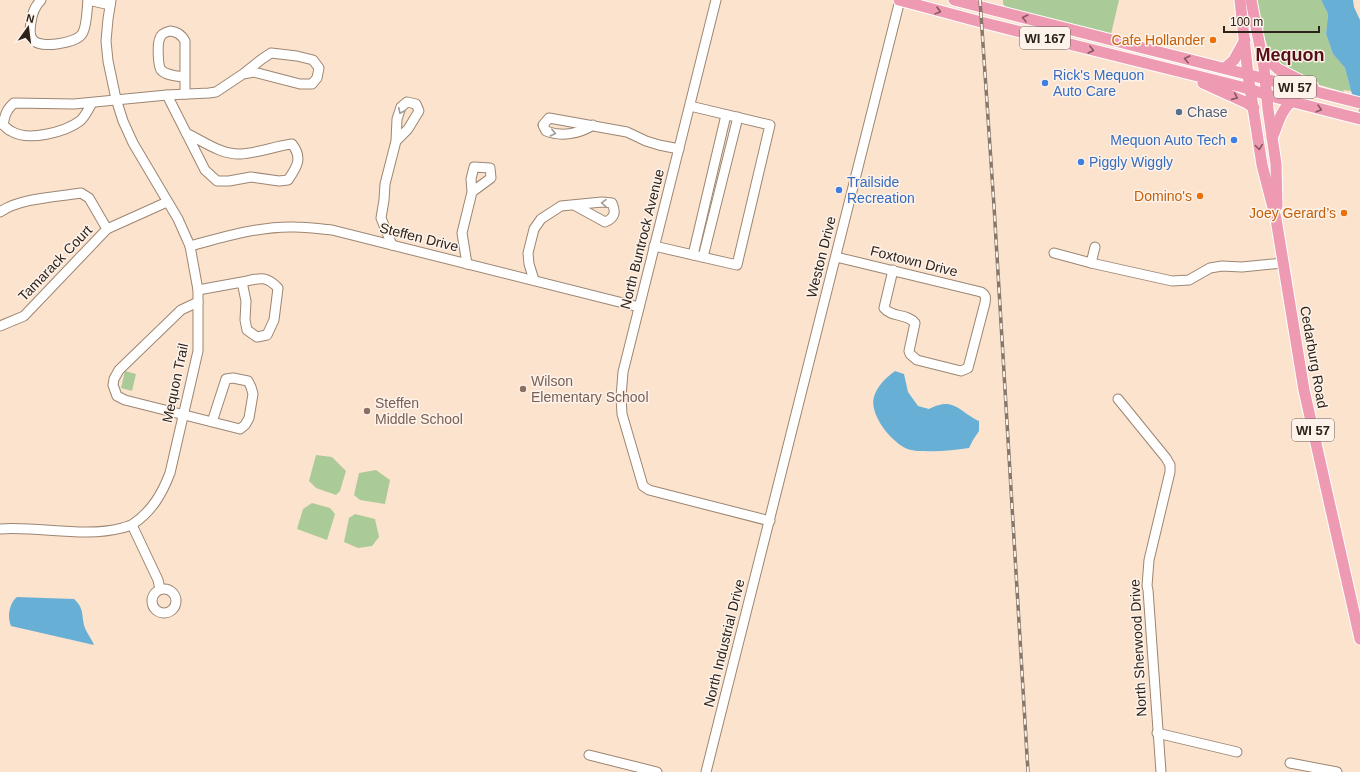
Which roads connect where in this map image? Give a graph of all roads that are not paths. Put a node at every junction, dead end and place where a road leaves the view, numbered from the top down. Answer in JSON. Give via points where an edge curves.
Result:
{"nodes":[{"id":1,"x":41,"y":0,"type":"edge"},
{"id":2,"x":88,"y":0,"type":"edge"},
{"id":3,"x":716,"y":0,"type":"edge"},
{"id":4,"x":900,"y":0,"type":"edge"},
{"id":5,"x":954,"y":0,"type":"edge"},
{"id":6,"x":1240,"y":0,"type":"edge"},
{"id":7,"x":1251,"y":0,"type":"edge"},
{"id":8,"x":110,"y":3,"type":"edge"},
{"id":9,"x":1076,"y":30,"type":"junction"},
{"id":10,"x":1245,"y":40,"type":"junction"},
{"id":11,"x":1072,"y":45,"type":"junction"},
{"id":12,"x":1261,"y":53,"type":"junction"},
{"id":13,"x":1225,"y":68,"type":"junction"},
{"id":14,"x":243,"y":74,"type":"junction"},
{"id":15,"x":1187,"y":74,"type":"junction"},
{"id":16,"x":185,"y":77,"type":"junction"},
{"id":17,"x":1250,"y":81,"type":"junction"},
{"id":18,"x":1266,"y":87,"type":"junction"},
{"id":19,"x":185,"y":94,"type":"junction"},
{"id":20,"x":1326,"y":94,"type":"junction"},
{"id":21,"x":167,"y":95,"type":"junction"},
{"id":22,"x":1343,"y":98,"type":"junction"},
{"id":23,"x":116,"y":99,"type":"junction"},
{"id":24,"x":1292,"y":101,"type":"junction"},
{"id":25,"x":92,"y":103,"type":"junction"},
{"id":26,"x":1360,"y":103,"type":"edge"},
{"id":27,"x":690,"y":106,"type":"junction"},
{"id":28,"x":1254,"y":108,"type":"junction"},
{"id":29,"x":726,"y":115,"type":"junction"},
{"id":30,"x":738,"y":117,"type":"junction"},
{"id":31,"x":1360,"y":119,"type":"edge"},
{"id":32,"x":593,"y":125,"type":"dead end"},
{"id":33,"x":186,"y":133,"type":"junction"},
{"id":34,"x":1272,"y":138,"type":"junction"},
{"id":35,"x":396,"y":141,"type":"dead end"},
{"id":36,"x":679,"y":149,"type":"junction"},
{"id":37,"x":472,"y":192,"type":"dead end"},
{"id":38,"x":167,"y":202,"type":"junction"},
{"id":39,"x":574,"y":205,"type":"dead end"},
{"id":40,"x":0,"y":212,"type":"edge"},
{"id":41,"x":1276,"y":219,"type":"junction"},
{"id":42,"x":107,"y":229,"type":"junction"},
{"id":43,"x":392,"y":245,"type":"junction"},
{"id":44,"x":190,"y":246,"type":"junction"},
{"id":45,"x":654,"y":246,"type":"junction"},
{"id":46,"x":1095,"y":247,"type":"dead end"},
{"id":47,"x":1054,"y":253,"type":"dead end"},
{"id":48,"x":693,"y":255,"type":"junction"},
{"id":49,"x":836,"y":256,"type":"junction"},
{"id":50,"x":703,"y":257,"type":"junction"},
{"id":51,"x":1091,"y":263,"type":"junction"},
{"id":52,"x":1283,"y":263,"type":"junction"},
{"id":53,"x":467,"y":264,"type":"junction"},
{"id":54,"x":893,"y":270,"type":"junction"},
{"id":55,"x":534,"y":280,"type":"junction"},
{"id":56,"x":242,"y":282,"type":"junction"},
{"id":57,"x":198,"y":290,"type":"junction"},
{"id":58,"x":198,"y":302,"type":"junction"},
{"id":59,"x":639,"y":307,"type":"junction"},
{"id":60,"x":0,"y":326,"type":"edge"},
{"id":61,"x":1118,"y":399,"type":"dead end"},
{"id":62,"x":183,"y":416,"type":"junction"},
{"id":63,"x":212,"y":422,"type":"junction"},
{"id":64,"x":770,"y":520,"type":"junction"},
{"id":65,"x":132,"y":525,"type":"junction"},
{"id":66,"x":0,"y":529,"type":"edge"},
{"id":67,"x":160,"y":589,"type":"dead end"},
{"id":68,"x":1360,"y":639,"type":"edge"},
{"id":69,"x":1157,"y":733,"type":"junction"},
{"id":70,"x":1237,"y":752,"type":"dead end"},
{"id":71,"x":589,"y":755,"type":"dead end"},
{"id":72,"x":1290,"y":763,"type":"dead end"},
{"id":73,"x":657,"y":772,"type":"edge"},
{"id":74,"x":706,"y":772,"type":"edge"},
{"id":75,"x":1161,"y":772,"type":"edge"},
{"id":76,"x":1337,"y":772,"type":"edge"}],
"edges":[{"from":1,"to":2,"type":"street","via":[[30,24],[30,35],[34,41],[41,44],[74,41],[79,37],[83,33]]},
{"from":2,"to":8,"type":"street"},
{"from":3,"to":27,"type":"street","name":"North Buntrock Avenue"},
{"from":4,"to":11,"type":"main road","number":"WI 167","one_way":true},
{"from":4,"to":49,"type":"street","name":"Weston Drive"},
{"from":9,"to":5,"type":"main road","number":"WI 167","one_way":true},
{"from":6,"to":10,"type":"main road","name":"Cedarburg Road"},
{"from":7,"to":12,"type":"main road","name":"Cedarburg Road"},
{"from":8,"to":23,"type":"street","name":"Mequon Trail","via":[[106,41]]},
{"from":9,"to":11,"type":"main road"},
{"from":13,"to":9,"type":"main road","number":"WI 167","one_way":true},
{"from":10,"to":13,"type":"main road","via":[[1234,60]]},
{"from":10,"to":17,"type":"main road","name":"Cedarburg Road"},
{"from":11,"to":15,"type":"main road","number":"WI 167","one_way":true},
{"from":12,"to":18,"type":"main road","name":"Cedarburg Road"},
{"from":12,"to":20,"type":"main road","via":[[1278,69]]},
{"from":13,"to":17,"type":"main road","number":"WI 167"},
{"from":14,"to":14,"type":"street","via":[[254,72],[300,84],[312,84],[317,78],[319,68],[313,60],[271,53]]},
{"from":14,"to":19,"type":"street","via":[[216,92]]},
{"from":15,"to":17,"type":"main road","via":[[1200,70]]},
{"from":15,"to":28,"type":"main road","one_way":true},
{"from":16,"to":16,"type":"street","via":[[185,41],[177,32],[164,33],[158,46],[159,67],[168,74]]},
{"from":16,"to":19,"type":"street"},
{"from":17,"to":18,"type":"main road","number":"WI 57"},
{"from":17,"to":18,"type":"main road","number":"WI 167"},
{"from":17,"to":28,"type":"main road","name":"Cedarburg Road","number":"WI 57"},
{"from":18,"to":20,"type":"main road","number":"WI 57"},
{"from":18,"to":22,"type":"main road","via":[[1313,98]]},
{"from":18,"to":24,"type":"main road","number":"WI 57"},
{"from":18,"to":34,"type":"main road","name":"Cedarburg Road","number":"WI 57"},
{"from":19,"to":21,"type":"street"},
{"from":20,"to":22,"type":"main road","number":"WI 57"},
{"from":21,"to":23,"type":"street"},
{"from":21,"to":33,"type":"street"},
{"from":22,"to":26,"type":"main road","number":"WI 57"},
{"from":23,"to":25,"type":"street"},
{"from":23,"to":38,"type":"street","name":"Mequon Trail","via":[[133,143]]},
{"from":24,"to":31,"type":"main road","number":"WI 57","one_way":true},
{"from":24,"to":34,"type":"main road","via":[[1282,113]]},
{"from":25,"to":25,"type":"street","via":[[14,103],[8,108],[3,125],[11,132],[38,136],[81,120]]},
{"from":27,"to":29,"type":"street"},
{"from":27,"to":36,"type":"street","name":"North Buntrock Avenue"},
{"from":28,"to":41,"type":"main road","name":"Cedarburg Road","number":"WI 57","one_way":true,"via":[[1262,166]]},
{"from":29,"to":30,"type":"street"},
{"from":29,"to":48,"type":"street"},
{"from":30,"to":50,"type":"street"},
{"from":30,"to":50,"type":"street","via":[[770,125],[737,265]]},
{"from":32,"to":36,"type":"street","via":[[626,132],[646,141]]},
{"from":33,"to":33,"type":"street","via":[[205,170],[217,181],[229,182],[251,177],[288,180],[299,159],[292,144],[240,154],[209,145]]},
{"from":34,"to":41,"type":"main road","name":"Cedarburg Road","number":"WI 57","via":[[1276,164]]},
{"from":35,"to":43,"type":"street","via":[[385,184],[381,218]]},
{"from":36,"to":45,"type":"street","name":"North Buntrock Avenue"},
{"from":37,"to":53,"type":"street","via":[[462,234]]},
{"from":38,"to":42,"type":"street","name":"Tamarack Court"},
{"from":38,"to":44,"type":"street","name":"Mequon Trail"},
{"from":39,"to":55,"type":"street","via":[[561,206],[541,219],[534,229],[528,253]]},
{"from":40,"to":42,"type":"street","name":"Tamarack Court","via":[[20,203],[81,193],[89,198]]},
{"from":41,"to":52,"type":"main road","name":"Cedarburg Road","number":"WI 57"},
{"from":42,"to":60,"type":"street","name":"Tamarack Court","via":[[24,316]]},
{"from":43,"to":44,"type":"street","name":"Steffen Drive","via":[[332,230],[294,227],[238,234]]},
{"from":43,"to":53,"type":"street","name":"Steffen Drive"},
{"from":44,"to":57,"type":"street","name":"Mequon Trail"},
{"from":45,"to":48,"type":"street"},
{"from":45,"to":59,"type":"street","name":"North Buntrock Avenue"},
{"from":46,"to":51,"type":"street"},
{"from":47,"to":51,"type":"street"},
{"from":48,"to":50,"type":"street"},
{"from":49,"to":54,"type":"street","name":"Foxtown Drive"},
{"from":49,"to":64,"type":"street","name":"Weston Drive"},
{"from":51,"to":52,"type":"street","via":[[1172,281],[1189,280],[1210,268],[1222,266]]},
{"from":52,"to":68,"type":"main road","name":"Cedarburg Road","number":"WI 57","via":[[1304,390]]},
{"from":53,"to":55,"type":"street","name":"Steffen Drive"},
{"from":54,"to":54,"type":"street","name":"Foxtown Drive","via":[[884,308],[915,323],[910,354],[917,360],[961,371],[968,368],[985,303],[985,294]]},
{"from":55,"to":59,"type":"street","name":"Steffen Drive"},
{"from":56,"to":56,"type":"street","via":[[246,301],[246,330],[257,337],[267,335],[274,320],[278,288],[272,281],[264,278]]},
{"from":56,"to":57,"type":"street"},
{"from":57,"to":58,"type":"street","name":"Mequon Trail"},
{"from":58,"to":62,"type":"street","name":"Mequon Trail","via":[[198,351]]},
{"from":58,"to":62,"type":"street","via":[[180,310],[119,370],[113,384],[118,396],[124,400]]},
{"from":59,"to":64,"type":"street","name":"North Buntrock Avenue","via":[[623,372],[621,397],[622,414],[643,486],[649,490]]},
{"from":61,"to":69,"type":"street","name":"North Sherwood Drive","via":[[1170,465],[1149,560],[1147,586]]},
{"from":62,"to":63,"type":"street"},
{"from":62,"to":65,"type":"street","name":"Mequon Trail","via":[[164,490],[154,505]]},
{"from":63,"to":63,"type":"street","via":[[240,429],[245,425],[249,418],[253,394],[248,381],[226,379]]},
{"from":64,"to":74,"type":"street","name":"North Industrial Drive"},
{"from":65,"to":66,"type":"street","name":"Mequon Trail","via":[[101,532]]},
{"from":65,"to":67,"type":"street"},
{"from":69,"to":70,"type":"street"},
{"from":69,"to":75,"type":"street","name":"North Sherwood Drive"},
{"from":71,"to":73,"type":"street"},
{"from":72,"to":76,"type":"street"}]}
